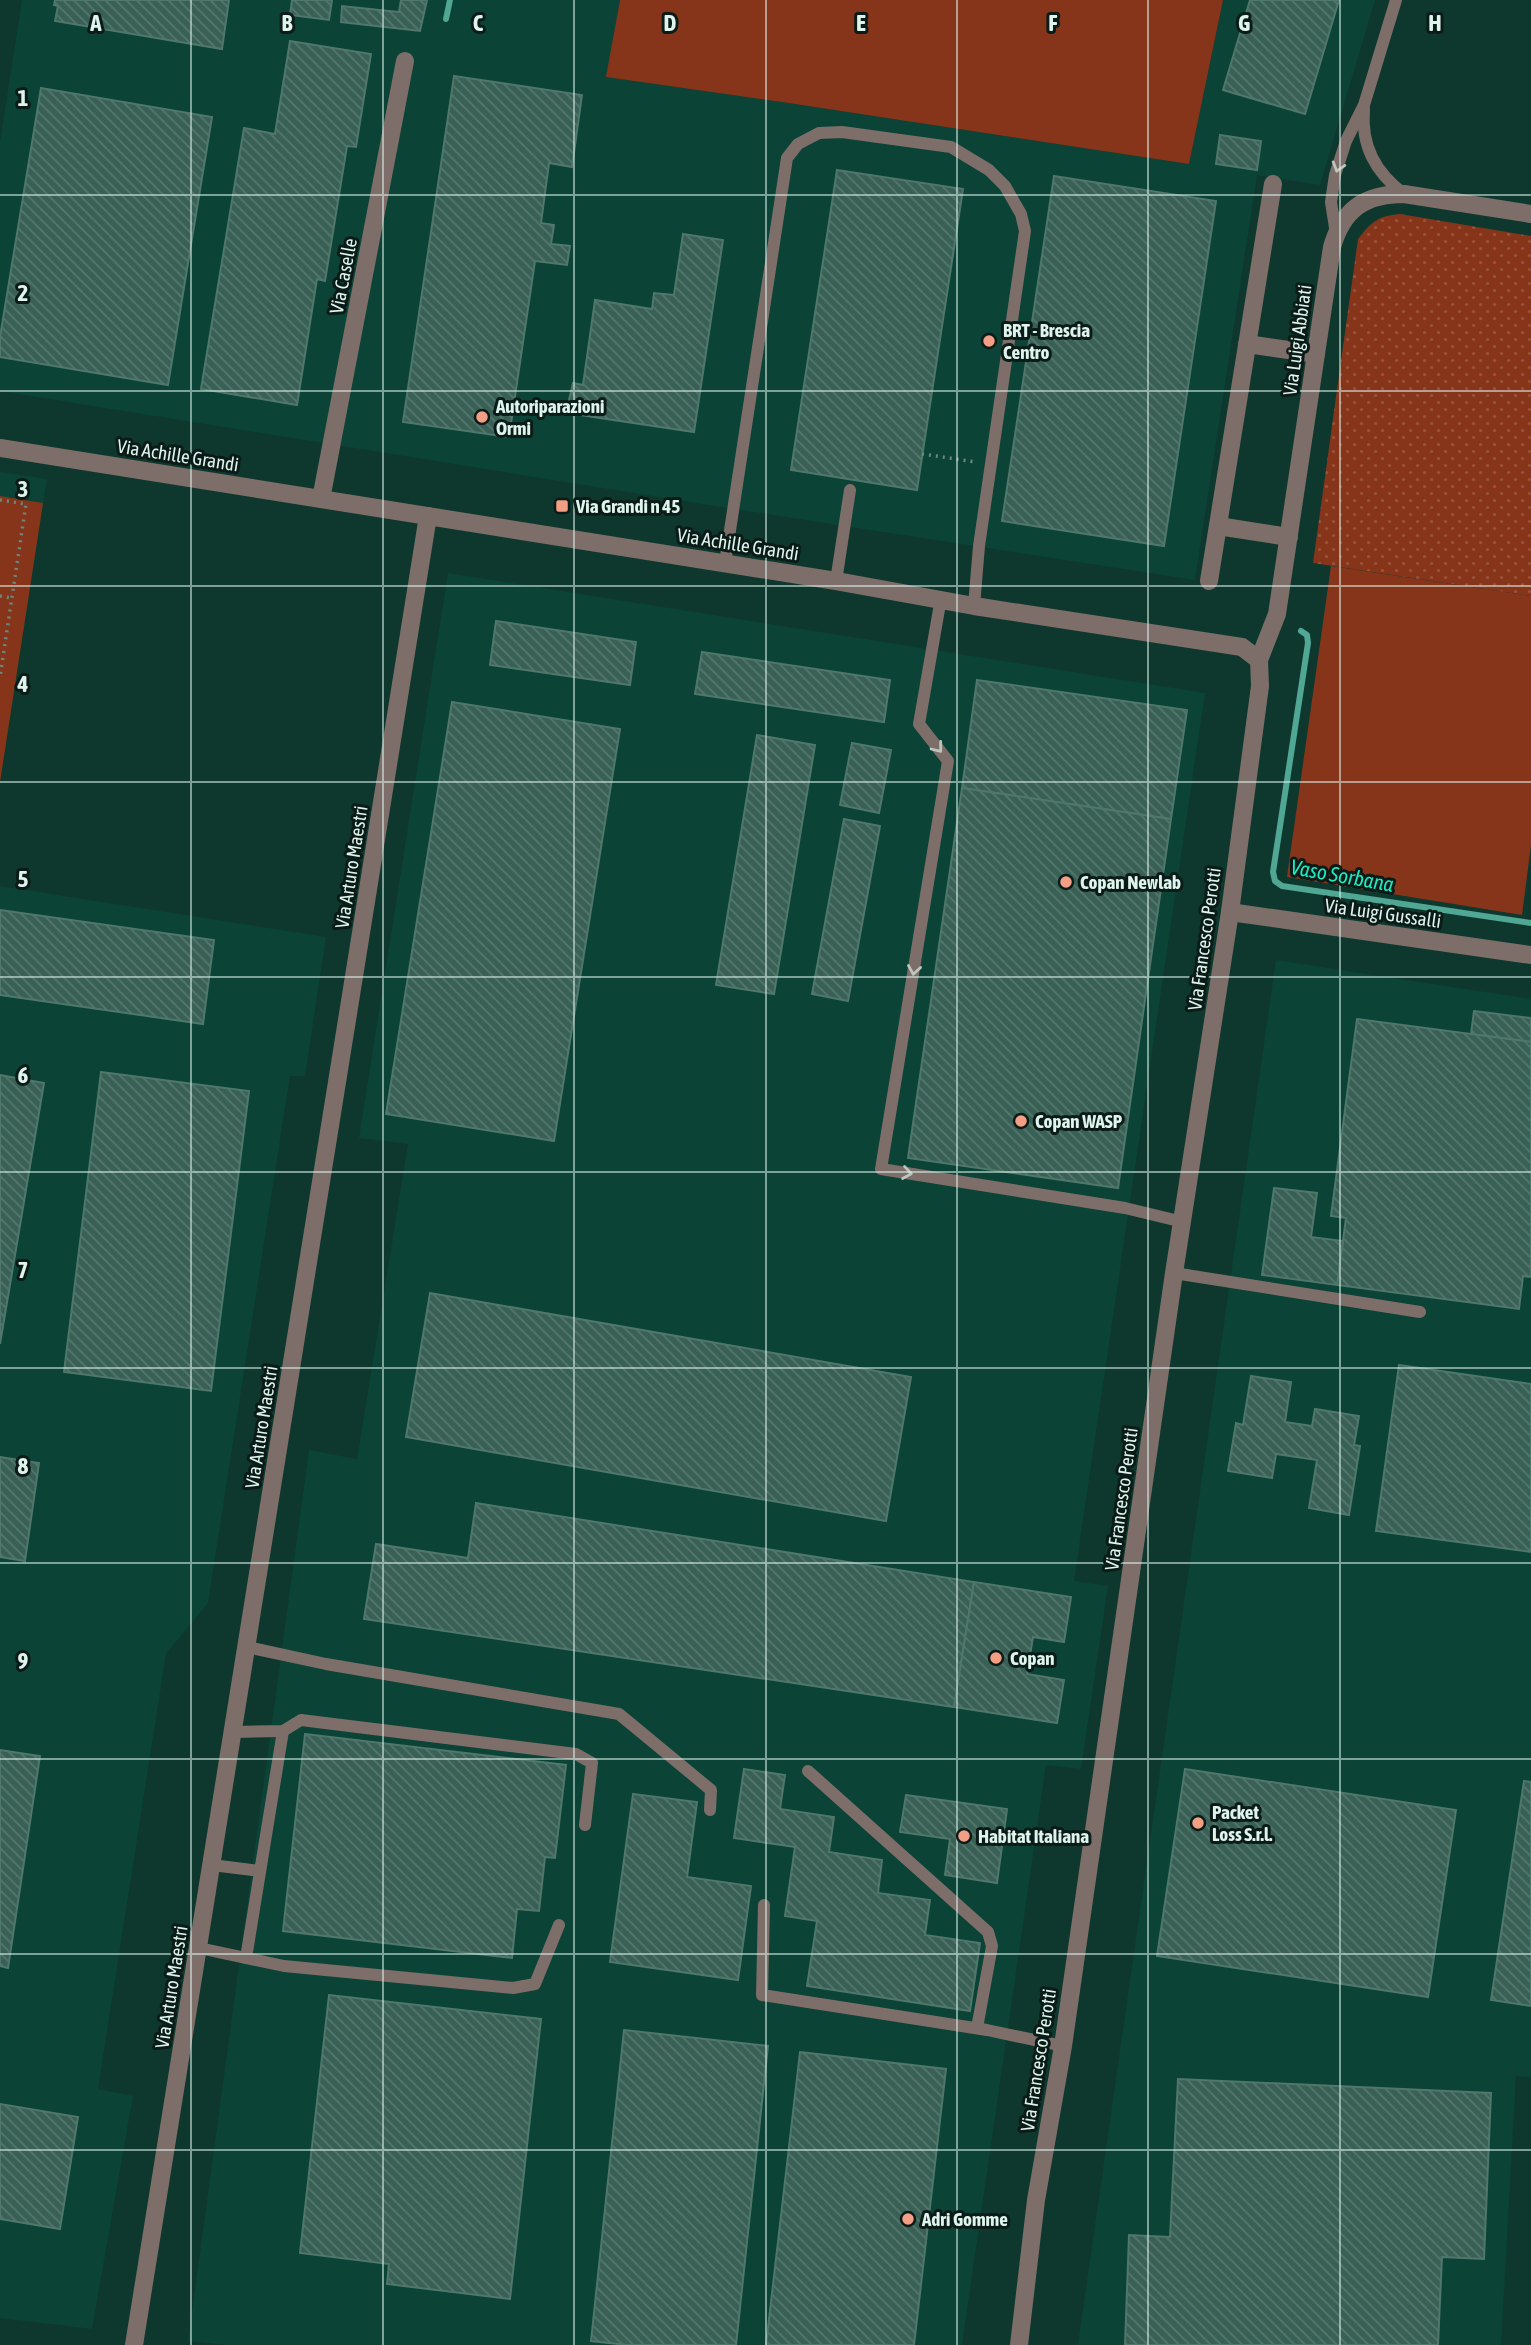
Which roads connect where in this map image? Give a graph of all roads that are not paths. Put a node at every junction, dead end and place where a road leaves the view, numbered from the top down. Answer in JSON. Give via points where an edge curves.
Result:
{"nodes":[{"id":1,"x":1396,"y":0,"type":"edge"},
{"id":2,"x":405,"y":61,"type":"dead end"},
{"id":3,"x":1364,"y":105,"type":"junction"},
{"id":4,"x":1273,"y":184,"type":"dead end"},
{"id":5,"x":1404,"y":194,"type":"junction"},
{"id":6,"x":1531,"y":214,"type":"edge"},
{"id":7,"x":1336,"y":234,"type":"junction"},
{"id":8,"x":1247,"y":344,"type":"junction"},
{"id":9,"x":1316,"y":354,"type":"junction"},
{"id":10,"x":0,"y":448,"type":"edge"},
{"id":11,"x":850,"y":490,"type":"dead end"},
{"id":12,"x":321,"y":499,"type":"junction"},
{"id":13,"x":428,"y":516,"type":"junction"},
{"id":14,"x":1218,"y":526,"type":"junction"},
{"id":15,"x":1289,"y":537,"type":"junction"},
{"id":16,"x":725,"y":563,"type":"junction"},
{"id":17,"x":836,"y":581,"type":"junction"},
{"id":18,"x":1209,"y":581,"type":"dead end"},
{"id":19,"x":941,"y":598,"type":"junction"},
{"id":20,"x":974,"y":606,"type":"junction"},
{"id":21,"x":1259,"y":660,"type":"junction"},
{"id":22,"x":1230,"y":912,"type":"junction"},
{"id":23,"x":1531,"y":955,"type":"edge"},
{"id":24,"x":1183,"y":1222,"type":"junction"},
{"id":25,"x":1174,"y":1273,"type":"junction"},
{"id":26,"x":1420,"y":1312,"type":"dead end"},
{"id":27,"x":247,"y":1647,"type":"junction"},
{"id":28,"x":283,"y":1731,"type":"junction"},
{"id":29,"x":233,"y":1732,"type":"junction"},
{"id":30,"x":808,"y":1771,"type":"dead end"},
{"id":31,"x":710,"y":1810,"type":"dead end"},
{"id":32,"x":585,"y":1825,"type":"dead end"},
{"id":33,"x":212,"y":1865,"type":"junction"},
{"id":34,"x":260,"y":1871,"type":"junction"},
{"id":35,"x":764,"y":1905,"type":"dead end"},
{"id":36,"x":559,"y":1925,"type":"dead end"},
{"id":37,"x":199,"y":1948,"type":"junction"},
{"id":38,"x":246,"y":1958,"type":"junction"},
{"id":39,"x":977,"y":2028,"type":"junction"},
{"id":40,"x":1063,"y":2046,"type":"junction"},
{"id":41,"x":134,"y":2345,"type":"edge"},
{"id":42,"x":1019,"y":2345,"type":"edge"}],
"edges":[{"from":1,"to":3,"type":"lane"},
{"from":2,"to":12,"type":"street","name":"Via Caselle"},
{"from":3,"to":5,"type":"lane","via":[[1370,155],[1377,169]]},
{"from":3,"to":7,"type":"lane","one_way":true,"via":[[1333,183]]},
{"from":4,"to":8,"type":"street"},
{"from":5,"to":6,"type":"street","name":"Via Luigi Abbiati"},
{"from":5,"to":7,"type":"street","name":"Via Luigi Abbiati","via":[[1370,198],[1350,213]]},
{"from":7,"to":9,"type":"street","name":"Via Luigi Abbiati"},
{"from":8,"to":9,"type":"street"},
{"from":8,"to":14,"type":"street"},
{"from":9,"to":15,"type":"street","name":"Via Luigi Abbiati"},
{"from":10,"to":12,"type":"street","name":"Via Achille Grandi"},
{"from":11,"to":17,"type":"lane"},
{"from":12,"to":13,"type":"street","name":"Via Achille Grandi"},
{"from":13,"to":16,"type":"street","name":"Via Achille Grandi"},
{"from":13,"to":27,"type":"street","name":"Via Arturo Maestri"},
{"from":14,"to":15,"type":"street"},
{"from":14,"to":18,"type":"street"},
{"from":15,"to":21,"type":"street","name":"Via Luigi Abbiati","via":[[1278,614]]},
{"from":16,"to":17,"type":"street","name":"Via Achille Grandi"},
{"from":16,"to":20,"type":"lane","via":[[787,159],[798,145],[819,133],[951,147],[989,170],[1005,186],[1025,231]]},
{"from":17,"to":19,"type":"street","name":"Via Achille Grandi"},
{"from":19,"to":20,"type":"street","name":"Via Achille Grandi"},
{"from":19,"to":24,"type":"lane","one_way":true,"via":[[919,724],[948,761],[881,1169],[1125,1208]]},
{"from":20,"to":21,"type":"street","name":"Via Achille Grandi","via":[[1242,647]]},
{"from":21,"to":22,"type":"street","name":"Via Francesco Perotti","via":[[1260,686]]},
{"from":22,"to":23,"type":"street","name":"Via Luigi Gussalli"},
{"from":22,"to":24,"type":"street","name":"Via Francesco Perotti"},
{"from":24,"to":25,"type":"street","name":"Via Francesco Perotti"},
{"from":25,"to":26,"type":"lane"},
{"from":25,"to":40,"type":"street","name":"Via Francesco Perotti"},
{"from":27,"to":29,"type":"street","name":"Via Arturo Maestri"},
{"from":27,"to":31,"type":"lane","via":[[619,1714],[711,1790]]},
{"from":28,"to":29,"type":"lane"},
{"from":28,"to":32,"type":"lane","via":[[301,1720],[576,1754],[592,1763]]},
{"from":28,"to":34,"type":"lane"},
{"from":29,"to":33,"type":"street","name":"Via Arturo Maestri"},
{"from":30,"to":39,"type":"lane","via":[[988,1932],[992,1946]]},
{"from":33,"to":34,"type":"lane"},
{"from":33,"to":37,"type":"street","name":"Via Arturo Maestri"},
{"from":34,"to":38,"type":"lane"},
{"from":35,"to":39,"type":"lane","via":[[762,1995]]},
{"from":36,"to":38,"type":"lane","via":[[536,1984],[513,1989],[284,1966]]},
{"from":37,"to":38,"type":"lane"},
{"from":37,"to":41,"type":"street","name":"Via Arturo Maestri"},
{"from":39,"to":40,"type":"lane"},
{"from":40,"to":42,"type":"street","name":"Via Francesco Perotti","via":[[1036,2200]]}]}
